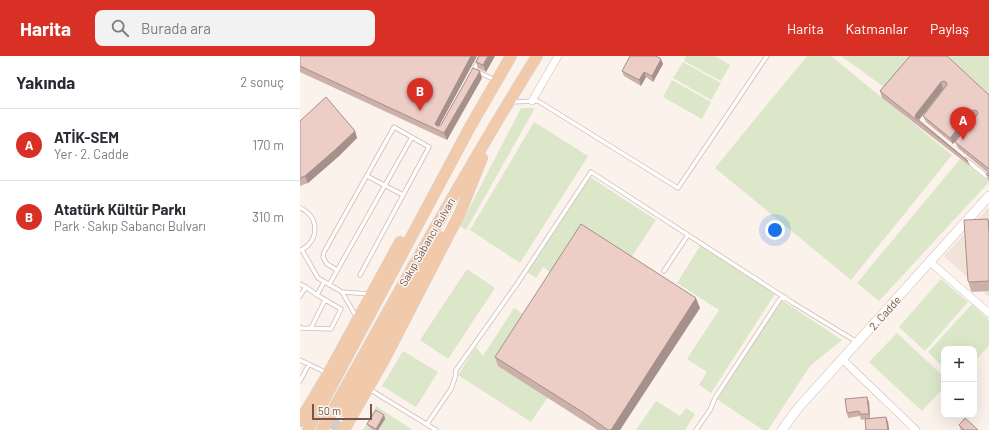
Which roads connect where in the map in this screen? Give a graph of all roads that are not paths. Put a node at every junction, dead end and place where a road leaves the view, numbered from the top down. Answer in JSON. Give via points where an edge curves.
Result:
{"nodes":[{"id":1,"x":481,"y":56,"type":"edge"},
{"id":2,"x":537,"y":56,"type":"edge"},
{"id":3,"x":558,"y":56,"type":"edge"},
{"id":4,"x":767,"y":56,"type":"edge"},
{"id":5,"x":510,"y":57,"type":"edge"},
{"id":6,"x":474,"y":70,"type":"junction"},
{"id":7,"x":470,"y":77,"type":"edge"},
{"id":8,"x":496,"y":81,"type":"junction"},
{"id":9,"x":532,"y":101,"type":"junction"},
{"id":10,"x":508,"y":102,"type":"junction"},
{"id":11,"x":501,"y":115,"type":"junction"},
{"id":12,"x":470,"y":127,"type":"junction"},
{"id":13,"x":412,"y":137,"type":"junction"},
{"id":14,"x":485,"y":150,"type":"junction"},
{"id":15,"x":965,"y":158,"type":"edge"},
{"id":16,"x":366,"y":176,"type":"junction"},
{"id":17,"x":989,"y":178,"type":"edge"},
{"id":18,"x":385,"y":185,"type":"junction"},
{"id":19,"x":403,"y":195,"type":"junction"},
{"id":20,"x":989,"y":196,"type":"edge"},
{"id":21,"x":300,"y":208,"type":"edge"},
{"id":22,"x":688,"y":235,"type":"junction"},
{"id":23,"x":301,"y":250,"type":"edge"},
{"id":24,"x":930,"y":262,"type":"junction"},
{"id":25,"x":338,"y":270,"type":"junction"},
{"id":26,"x":664,"y":271,"type":"dead end"},
{"id":27,"x":360,"y":275,"type":"dead end"},
{"id":28,"x":324,"y":282,"type":"junction"},
{"id":29,"x":300,"y":284,"type":"edge"},
{"id":30,"x":329,"y":285,"type":"junction"},
{"id":31,"x":306,"y":287,"type":"junction"},
{"id":32,"x":342,"y":292,"type":"junction"},
{"id":33,"x":371,"y":294,"type":"junction"},
{"id":34,"x":317,"y":295,"type":"junction"},
{"id":35,"x":300,"y":296,"type":"edge"},
{"id":36,"x":785,"y":297,"type":"junction"},
{"id":37,"x":325,"y":300,"type":"junction"},
{"id":38,"x":989,"y":313,"type":"edge"},
{"id":39,"x":358,"y":318,"type":"junction"},
{"id":40,"x":300,"y":327,"type":"edge"},
{"id":41,"x":311,"y":328,"type":"junction"},
{"id":42,"x":858,"y":342,"type":"junction"},
{"id":43,"x":842,"y":359,"type":"junction"},
{"id":44,"x":300,"y":360,"type":"edge"},
{"id":45,"x":309,"y":364,"type":"junction"},
{"id":46,"x":328,"y":374,"type":"junction"},
{"id":47,"x":300,"y":381,"type":"edge"},
{"id":48,"x":368,"y":389,"type":"junction"},
{"id":49,"x":343,"y":411,"type":"tunnel mouth"},
{"id":50,"x":300,"y":421,"type":"edge"},
{"id":51,"x":426,"y":424,"type":"junction"},
{"id":52,"x":308,"y":430,"type":"edge"},
{"id":53,"x":322,"y":430,"type":"edge"},
{"id":54,"x":344,"y":430,"type":"edge"},
{"id":55,"x":436,"y":430,"type":"edge"},
{"id":56,"x":696,"y":430,"type":"edge"},
{"id":57,"x":782,"y":430,"type":"edge"},
{"id":58,"x":916,"y":430,"type":"edge"}],
"edges":[{"from":1,"to":6,"type":"lane"},
{"from":2,"to":10,"type":"main road","name":"Sakıp Sabancı Bulvarı"},
{"from":3,"to":9,"type":"street"},
{"from":4,"to":9,"type":"lane","via":[[678,188],[538,101]]},
{"from":5,"to":8,"type":"main road","name":"Sakıp Sabancı Bulvarı"},
{"from":6,"to":7,"type":"lane"},
{"from":6,"to":8,"type":"lane"},
{"from":8,"to":12,"type":"main road","name":"Sakıp Sabancı Bulvarı"},
{"from":9,"to":10,"type":"lane"},
{"from":10,"to":11,"type":"main road","name":"Sakıp Sabancı Bulvarı"},
{"from":11,"to":14,"type":"main road"},
{"from":11,"to":53,"type":"main road","name":"Sakıp Sabancı Bulvarı","via":[[407,276]]},
{"from":12,"to":33,"type":"main road"},
{"from":12,"to":52,"type":"main road","name":"Sakıp Sabancı Bulvarı"},
{"from":13,"to":16,"type":"lane","via":[[394,127]]},
{"from":13,"to":18,"type":"lane"},
{"from":13,"to":19,"type":"lane","via":[[429,147]]},
{"from":14,"to":48,"type":"main road","via":[[460,213]]},
{"from":14,"to":49,"type":"main road"},
{"from":15,"to":17,"type":"lane"},
{"from":16,"to":18,"type":"lane"},
{"from":16,"to":25,"type":"lane","via":[[324,252],[323,257],[327,264]]},
{"from":18,"to":19,"type":"lane"},
{"from":18,"to":25,"type":"lane"},
{"from":19,"to":27,"type":"lane"},
{"from":20,"to":24,"type":"street","name":"2. Cadde"},
{"from":21,"to":23,"type":"lane","via":[[308,212],[315,228],[314,237]]},
{"from":22,"to":26,"type":"lane"},
{"from":22,"to":36,"type":"lane"},
{"from":22,"to":51,"type":"lane","via":[[590,172],[517,284],[456,370],[451,389]]},
{"from":23,"to":28,"type":"lane","via":[[318,278]]},
{"from":24,"to":38,"type":"street"},
{"from":24,"to":42,"type":"street","name":"2. Cadde"},
{"from":25,"to":30,"type":"lane"},
{"from":28,"to":30,"type":"lane"},
{"from":28,"to":34,"type":"lane"},
{"from":29,"to":31,"type":"lane"},
{"from":30,"to":32,"type":"lane"},
{"from":31,"to":34,"type":"lane"},
{"from":31,"to":35,"type":"lane"},
{"from":32,"to":33,"type":"lane"},
{"from":32,"to":39,"type":"lane"},
{"from":33,"to":39,"type":"main road"},
{"from":34,"to":37,"type":"lane"},
{"from":36,"to":42,"type":"lane"},
{"from":36,"to":56,"type":"lane","via":[[780,299]]},
{"from":37,"to":41,"type":"lane"},
{"from":37,"to":41,"type":"lane","via":[[341,309],[330,329]]},
{"from":39,"to":46,"type":"main road"},
{"from":40,"to":41,"type":"lane"},
{"from":42,"to":43,"type":"street","name":"2. Cadde"},
{"from":43,"to":57,"type":"street","name":"2. Cadde"},
{"from":43,"to":58,"type":"street"},
{"from":44,"to":45,"type":"lane"},
{"from":45,"to":46,"type":"lane"},
{"from":45,"to":47,"type":"lane"},
{"from":46,"to":50,"type":"main road"},
{"from":48,"to":51,"type":"lane"},
{"from":48,"to":54,"type":"main road"},
{"from":51,"to":55,"type":"lane"}]}
